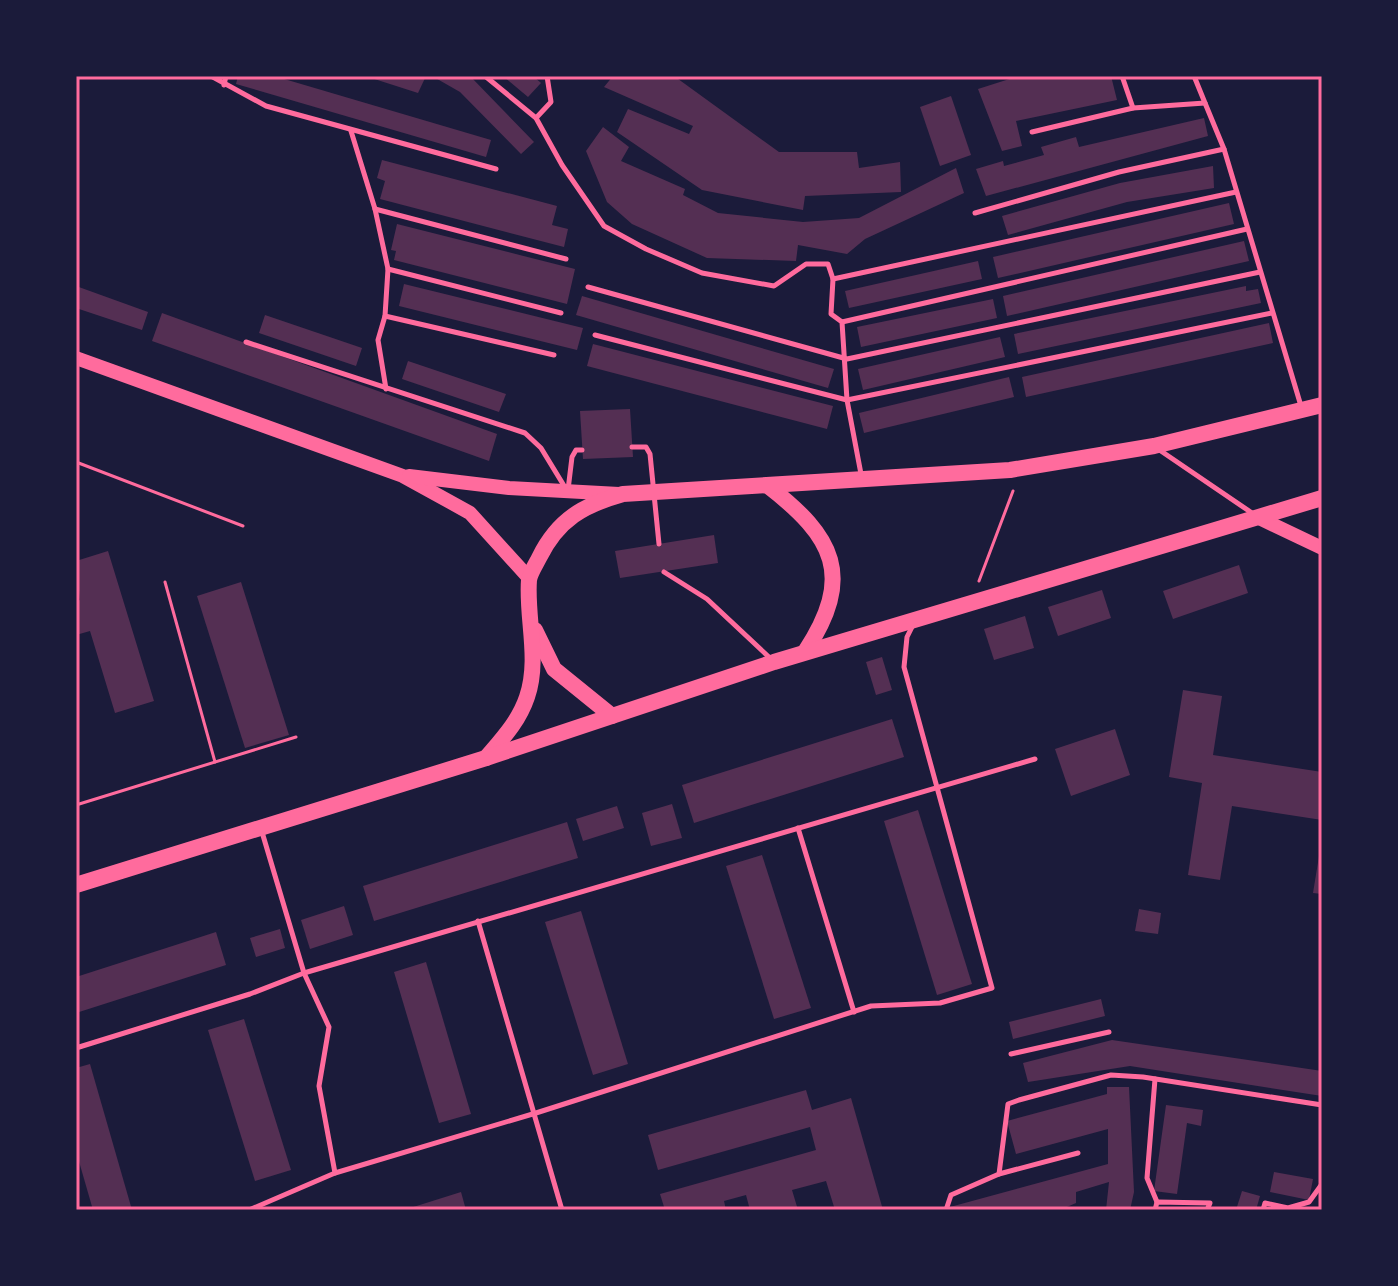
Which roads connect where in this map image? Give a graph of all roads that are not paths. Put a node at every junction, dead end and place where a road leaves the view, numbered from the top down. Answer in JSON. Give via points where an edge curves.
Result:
{"nodes":[{"id":1,"x":211,"y":76,"type":"edge"},
{"id":2,"x":226,"y":76,"type":"edge"},
{"id":3,"x":485,"y":76,"type":"edge"},
{"id":4,"x":547,"y":76,"type":"edge"},
{"id":5,"x":1122,"y":76,"type":"edge"},
{"id":6,"x":1194,"y":76,"type":"edge"},
{"id":7,"x":224,"y":85,"type":"junction"},
{"id":8,"x":1205,"y":103,"type":"junction"},
{"id":9,"x":1133,"y":108,"type":"junction"},
{"id":10,"x":536,"y":118,"type":"junction"},
{"id":11,"x":351,"y":130,"type":"junction"},
{"id":12,"x":1032,"y":132,"type":"dead end"},
{"id":13,"x":1224,"y":149,"type":"junction"},
{"id":14,"x":496,"y":169,"type":"dead end"},
{"id":15,"x":1236,"y":192,"type":"junction"},
{"id":16,"x":375,"y":209,"type":"junction"},
{"id":17,"x":975,"y":213,"type":"dead end"},
{"id":18,"x":1247,"y":229,"type":"junction"},
{"id":19,"x":566,"y":259,"type":"dead end"},
{"id":20,"x":388,"y":269,"type":"junction"},
{"id":21,"x":1260,"y":272,"type":"junction"},
{"id":22,"x":833,"y":279,"type":"junction"},
{"id":23,"x":588,"y":287,"type":"dead end"},
{"id":24,"x":561,"y":313,"type":"dead end"},
{"id":25,"x":1272,"y":313,"type":"junction"},
{"id":26,"x":385,"y":316,"type":"junction"},
{"id":27,"x":842,"y":322,"type":"junction"},
{"id":28,"x":595,"y":335,"type":"dead end"},
{"id":29,"x":246,"y":342,"type":"dead end"},
{"id":30,"x":554,"y":355,"type":"dead end"},
{"id":31,"x":76,"y":358,"type":"edge"},
{"id":32,"x":847,"y":359,"type":"junction"},
{"id":33,"x":386,"y":389,"type":"junction"},
{"id":34,"x":847,"y":400,"type":"junction"},
{"id":35,"x":1322,"y":405,"type":"edge"},
{"id":36,"x":1302,"y":411,"type":"junction"},
{"id":37,"x":1154,"y":446,"type":"junction"},
{"id":38,"x":632,"y":447,"type":"dead end"},
{"id":39,"x":582,"y":450,"type":"dead end"},
{"id":40,"x":403,"y":476,"type":"junction"},
{"id":41,"x":863,"y":481,"type":"junction"},
{"id":42,"x":768,"y":486,"type":"junction"},
{"id":43,"x":568,"y":491,"type":"junction"},
{"id":44,"x":653,"y":492,"type":"junction"},
{"id":45,"x":623,"y":494,"type":"junction"},
{"id":46,"x":1322,"y":498,"type":"edge"},
{"id":47,"x":1259,"y":518,"type":"junction"},
{"id":48,"x":659,"y":544,"type":"dead end"},
{"id":49,"x":1322,"y":548,"type":"edge"},
{"id":50,"x":664,"y":572,"type":"dead end"},
{"id":51,"x":529,"y":578,"type":"junction"},
{"id":52,"x":917,"y":619,"type":"junction"},
{"id":53,"x":533,"y":623,"type":"junction"},
{"id":54,"x":805,"y":652,"type":"junction"},
{"id":55,"x":774,"y":662,"type":"junction"},
{"id":56,"x":612,"y":716,"type":"junction"},
{"id":57,"x":486,"y":758,"type":"junction"},
{"id":58,"x":1035,"y":759,"type":"dead end"},
{"id":59,"x":937,"y":787,"type":"junction"},
{"id":60,"x":260,"y":828,"type":"junction"},
{"id":61,"x":798,"y":828,"type":"junction"},
{"id":62,"x":76,"y":885,"type":"edge"},
{"id":63,"x":478,"y":921,"type":"junction"},
{"id":64,"x":304,"y":973,"type":"junction"},
{"id":65,"x":854,"y":1012,"type":"junction"},
{"id":66,"x":1109,"y":1032,"type":"dead end"},
{"id":67,"x":76,"y":1048,"type":"edge"},
{"id":68,"x":1011,"y":1054,"type":"dead end"},
{"id":69,"x":1155,"y":1079,"type":"junction"},
{"id":70,"x":1322,"y":1105,"type":"edge"},
{"id":71,"x":536,"y":1113,"type":"junction"},
{"id":72,"x":1078,"y":1153,"type":"dead end"},
{"id":73,"x":335,"y":1173,"type":"junction"},
{"id":74,"x":999,"y":1174,"type":"junction"},
{"id":75,"x":1322,"y":1184,"type":"edge"},
{"id":76,"x":1157,"y":1202,"type":"junction"},
{"id":77,"x":249,"y":1210,"type":"edge"},
{"id":78,"x":562,"y":1210,"type":"edge"},
{"id":79,"x":946,"y":1210,"type":"edge"},
{"id":80,"x":1155,"y":1210,"type":"edge"},
{"id":81,"x":1207,"y":1210,"type":"edge"},
{"id":82,"x":1263,"y":1210,"type":"edge"}],
"edges":[{"from":1,"to":7,"type":"lane"},
{"from":2,"to":7,"type":"lane"},
{"from":3,"to":10,"type":"lane"},
{"from":4,"to":10,"type":"lane","via":[[551,102]]},
{"from":5,"to":9,"type":"lane"},
{"from":6,"to":8,"type":"lane"},
{"from":7,"to":11,"type":"lane","via":[[266,106]]},
{"from":8,"to":9,"type":"lane"},
{"from":8,"to":13,"type":"lane"},
{"from":9,"to":12,"type":"lane"},
{"from":10,"to":22,"type":"lane","via":[[604,226],[646,249],[702,273],[774,286],[806,264],[828,264]]},
{"from":11,"to":14,"type":"lane"},
{"from":11,"to":16,"type":"lane"},
{"from":13,"to":15,"type":"lane"},
{"from":13,"to":17,"type":"lane"},
{"from":15,"to":18,"type":"lane"},
{"from":15,"to":22,"type":"lane"},
{"from":16,"to":19,"type":"lane"},
{"from":16,"to":20,"type":"lane"},
{"from":18,"to":21,"type":"lane"},
{"from":18,"to":27,"type":"lane"},
{"from":20,"to":24,"type":"lane"},
{"from":20,"to":26,"type":"lane"},
{"from":21,"to":25,"type":"lane"},
{"from":21,"to":32,"type":"lane"},
{"from":22,"to":27,"type":"lane","via":[[831,314]]},
{"from":23,"to":32,"type":"lane"},
{"from":25,"to":34,"type":"lane"},
{"from":25,"to":36,"type":"lane"},
{"from":26,"to":30,"type":"lane"},
{"from":26,"to":33,"type":"lane","via":[[378,340]]},
{"from":27,"to":32,"type":"lane"},
{"from":28,"to":34,"type":"lane"},
{"from":29,"to":33,"type":"lane"},
{"from":31,"to":40,"type":"main road"},
{"from":32,"to":34,"type":"lane"},
{"from":33,"to":43,"type":"lane","via":[[525,433]]},
{"from":34,"to":41,"type":"lane"},
{"from":35,"to":36,"type":"main road"},
{"from":36,"to":37,"type":"main road"},
{"from":37,"to":41,"type":"main road","via":[[1010,470]]},
{"from":37,"to":47,"type":"lane"},
{"from":38,"to":44,"type":"lane","via":[[649,450]]},
{"from":39,"to":43,"type":"lane","via":[[572,457]]},
{"from":40,"to":43,"type":"main road"},
{"from":40,"to":51,"type":"main road","via":[[470,513]]},
{"from":41,"to":42,"type":"main road"},
{"from":42,"to":44,"type":"main road"},
{"from":42,"to":54,"type":"main road","via":[[805,515],[828,547],[832,584],[826,621]]},
{"from":43,"to":45,"type":"main road"},
{"from":44,"to":45,"type":"main road"},
{"from":44,"to":48,"type":"lane"},
{"from":45,"to":51,"type":"main road","via":[[590,503],[567,518],[548,538]]},
{"from":46,"to":47,"type":"main road"},
{"from":47,"to":49,"type":"main road"},
{"from":47,"to":52,"type":"main road"},
{"from":50,"to":55,"type":"lane","via":[[707,599]]},
{"from":51,"to":53,"type":"main road"},
{"from":52,"to":54,"type":"main road"},
{"from":52,"to":59,"type":"lane","via":[[907,637],[904,667]]},
{"from":53,"to":56,"type":"main road","via":[[554,669]]},
{"from":53,"to":57,"type":"main road","via":[[528,694],[517,722]]},
{"from":54,"to":55,"type":"main road"},
{"from":55,"to":56,"type":"main road"},
{"from":56,"to":57,"type":"main road"},
{"from":57,"to":60,"type":"main road"},
{"from":58,"to":59,"type":"lane"},
{"from":59,"to":61,"type":"lane"},
{"from":59,"to":65,"type":"lane","via":[[992,988],[940,1003],[871,1006]]},
{"from":60,"to":62,"type":"main road"},
{"from":60,"to":64,"type":"lane"},
{"from":61,"to":63,"type":"lane"},
{"from":61,"to":65,"type":"lane"},
{"from":63,"to":64,"type":"lane"},
{"from":63,"to":71,"type":"lane"},
{"from":64,"to":67,"type":"lane"},
{"from":64,"to":73,"type":"lane","via":[[329,1027],[319,1086]]},
{"from":65,"to":71,"type":"lane"},
{"from":66,"to":68,"type":"lane"},
{"from":69,"to":70,"type":"lane"},
{"from":69,"to":74,"type":"lane","via":[[1111,1075],[1008,1104]]},
{"from":69,"to":76,"type":"lane","via":[[1147,1178]]},
{"from":71,"to":73,"type":"lane"},
{"from":71,"to":78,"type":"lane"},
{"from":72,"to":74,"type":"lane"},
{"from":73,"to":77,"type":"lane"},
{"from":74,"to":79,"type":"lane","via":[[951,1195]]},
{"from":75,"to":82,"type":"lane","via":[[1303,1205],[1265,1203]]},
{"from":76,"to":80,"type":"lane"},
{"from":76,"to":81,"type":"lane","via":[[1210,1203]]}]}
